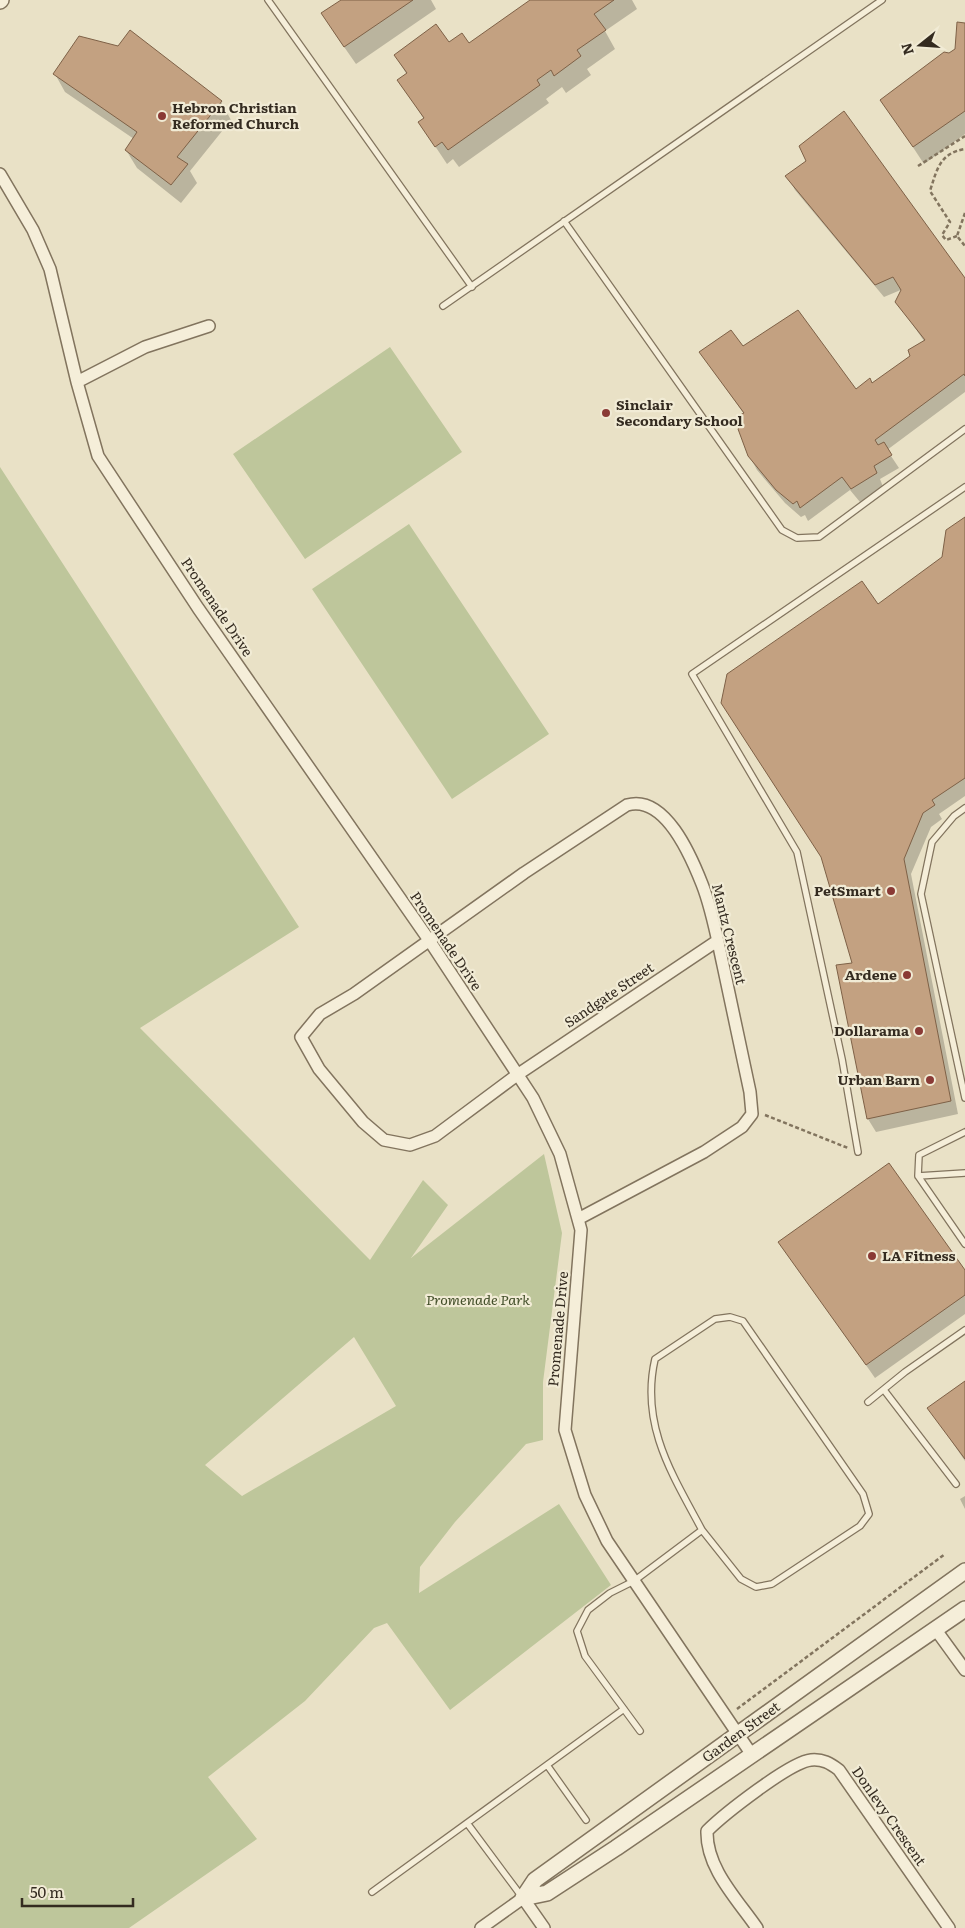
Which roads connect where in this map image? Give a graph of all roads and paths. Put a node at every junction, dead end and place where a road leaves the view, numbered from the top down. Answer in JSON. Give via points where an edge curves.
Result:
{"nodes":[{"id":1,"x":268,"y":0,"type":"edge"},
{"id":2,"x":882,"y":0,"type":"edge"},
{"id":3,"x":965,"y":136,"type":"edge"},
{"id":4,"x":965,"y":149,"type":"edge"},
{"id":5,"x":918,"y":166,"type":"dead end"},
{"id":6,"x":0,"y":174,"type":"edge"},
{"id":7,"x":965,"y":213,"type":"edge"},
{"id":8,"x":564,"y":221,"type":"junction"},
{"id":9,"x":960,"y":227,"type":"junction"},
{"id":10,"x":965,"y":227,"type":"edge"},
{"id":11,"x":957,"y":236,"type":"junction"},
{"id":12,"x":965,"y":246,"type":"edge"},
{"id":13,"x":472,"y":287,"type":"junction"},
{"id":14,"x":442,"y":306,"type":"dead end"},
{"id":15,"x":209,"y":326,"type":"dead end"},
{"id":16,"x":77,"y":382,"type":"junction"},
{"id":17,"x":965,"y":429,"type":"edge"},
{"id":18,"x":965,"y":487,"type":"edge"},
{"id":19,"x":965,"y":808,"type":"edge"},
{"id":20,"x":429,"y":940,"type":"junction"},
{"id":21,"x":717,"y":941,"type":"junction"},
{"id":22,"x":517,"y":1074,"type":"junction"},
{"id":23,"x":965,"y":1098,"type":"edge"},
{"id":24,"x":752,"y":1110,"type":"junction"},
{"id":25,"x":965,"y":1132,"type":"edge"},
{"id":26,"x":858,"y":1152,"type":"joint"},
{"id":27,"x":965,"y":1172,"type":"edge"},
{"id":28,"x":918,"y":1176,"type":"junction"},
{"id":29,"x":578,"y":1219,"type":"junction"},
{"id":30,"x":965,"y":1244,"type":"edge"},
{"id":31,"x":965,"y":1330,"type":"edge"},
{"id":32,"x":884,"y":1390,"type":"junction"},
{"id":33,"x":868,"y":1402,"type":"dead end"},
{"id":34,"x":956,"y":1484,"type":"dead end"},
{"id":35,"x":702,"y":1530,"type":"junction"},
{"id":36,"x":945,"y":1554,"type":"dead end"},
{"id":37,"x":965,"y":1571,"type":"edge"},
{"id":38,"x":634,"y":1581,"type":"junction"},
{"id":39,"x":965,"y":1609,"type":"edge"},
{"id":40,"x":936,"y":1630,"type":"junction"},
{"id":41,"x":965,"y":1670,"type":"edge"},
{"id":42,"x":624,"y":1709,"type":"junction"},
{"id":43,"x":726,"y":1718,"type":"junction"},
{"id":44,"x":640,"y":1731,"type":"dead end"},
{"id":45,"x":737,"y":1735,"type":"junction"},
{"id":46,"x":752,"y":1754,"type":"junction"},
{"id":47,"x":548,"y":1765,"type":"junction"},
{"id":48,"x":586,"y":1820,"type":"dead end"},
{"id":49,"x":467,"y":1823,"type":"junction"},
{"id":50,"x":372,"y":1892,"type":"dead end"},
{"id":51,"x":524,"y":1898,"type":"junction"},
{"id":52,"x":481,"y":1928,"type":"edge"},
{"id":53,"x":544,"y":1928,"type":"edge"},
{"id":54,"x":757,"y":1928,"type":"edge"},
{"id":55,"x":949,"y":1928,"type":"edge"}],
"edges":[{"from":1,"to":13,"type":"lane"},
{"from":2,"to":8,"type":"lane"},
{"from":3,"to":5,"type":"path"},
{"from":4,"to":11,"type":"path","via":[[952,151],[939,164],[930,191],[950,222],[942,235],[946,240]]},
{"from":6,"to":16,"type":"street","name":"Promenade Drive","via":[[33,230],[50,269]]},
{"from":7,"to":9,"type":"path"},
{"from":8,"to":13,"type":"lane"},
{"from":8,"to":17,"type":"lane","via":[[782,530],[797,538],[819,537]]},
{"from":9,"to":10,"type":"path"},
{"from":9,"to":11,"type":"path"},
{"from":11,"to":12,"type":"path"},
{"from":13,"to":14,"type":"lane"},
{"from":15,"to":16,"type":"street","via":[[145,347]]},
{"from":16,"to":20,"type":"street","name":"Promenade Drive","via":[[98,456],[198,608]]},
{"from":18,"to":26,"type":"lane","via":[[692,674],[796,852],[842,1059]]},
{"from":19,"to":23,"type":"lane","via":[[932,842],[920,894]]},
{"from":20,"to":21,"type":"street","name":"Mantz Crescent","via":[[627,804],[636,802],[659,811],[676,830],[702,884]]},
{"from":20,"to":22,"type":"street","name":"Promenade Drive"},
{"from":20,"to":22,"type":"street","name":"Sandgate Street","via":[[354,994],[320,1014],[301,1037],[319,1070],[363,1122],[384,1140],[410,1145],[436,1136]]},
{"from":21,"to":22,"type":"street","name":"Sandgate Street"},
{"from":21,"to":24,"type":"street","name":"Mantz Crescent"},
{"from":22,"to":29,"type":"street","name":"Promenade Drive","via":[[533,1098],[560,1154]]},
{"from":24,"to":26,"type":"path"},
{"from":24,"to":29,"type":"street","via":[[742,1127],[704,1152]]},
{"from":25,"to":28,"type":"lane","via":[[919,1155]]},
{"from":27,"to":28,"type":"lane"},
{"from":28,"to":30,"type":"lane"},
{"from":29,"to":38,"type":"street","name":"Promenade Drive","via":[[581,1230],[565,1430],[585,1495],[607,1541]]},
{"from":31,"to":32,"type":"lane"},
{"from":32,"to":33,"type":"lane"},
{"from":32,"to":34,"type":"lane"},
{"from":35,"to":35,"type":"lane","via":[[741,1579],[756,1587],[772,1584],[860,1526],[869,1514],[863,1494],[743,1321],[730,1317],[715,1319],[655,1359],[651,1377],[651,1412],[659,1446]]},
{"from":35,"to":38,"type":"lane"},
{"from":36,"to":43,"type":"path"},
{"from":37,"to":45,"type":"street","name":"Garden Street"},
{"from":38,"to":42,"type":"lane","via":[[610,1593],[588,1610],[578,1631],[585,1656]]},
{"from":38,"to":43,"type":"street","name":"Promenade Drive"},
{"from":39,"to":40,"type":"street","name":"Garden Street"},
{"from":40,"to":41,"type":"street"},
{"from":40,"to":46,"type":"street","name":"Garden Street"},
{"from":42,"to":44,"type":"lane"},
{"from":42,"to":47,"type":"lane"},
{"from":43,"to":45,"type":"street","name":"Promenade Drive"},
{"from":45,"to":46,"type":"street","name":"Promenade Drive"},
{"from":45,"to":51,"type":"street","name":"Garden Street","via":[[535,1880]]},
{"from":46,"to":51,"type":"street","name":"Garden Street","via":[[547,1893]]},
{"from":47,"to":48,"type":"lane"},
{"from":47,"to":49,"type":"lane"},
{"from":49,"to":50,"type":"lane"},
{"from":49,"to":51,"type":"lane"},
{"from":51,"to":52,"type":"street","name":"Garden Street"},
{"from":51,"to":53,"type":"street"},
{"from":54,"to":55,"type":"street","name":"Donlevy Crescent","via":[[711,1861],[706,1846],[707,1831],[721,1817],[794,1767],[810,1760],[826,1761],[839,1770]]}]}
